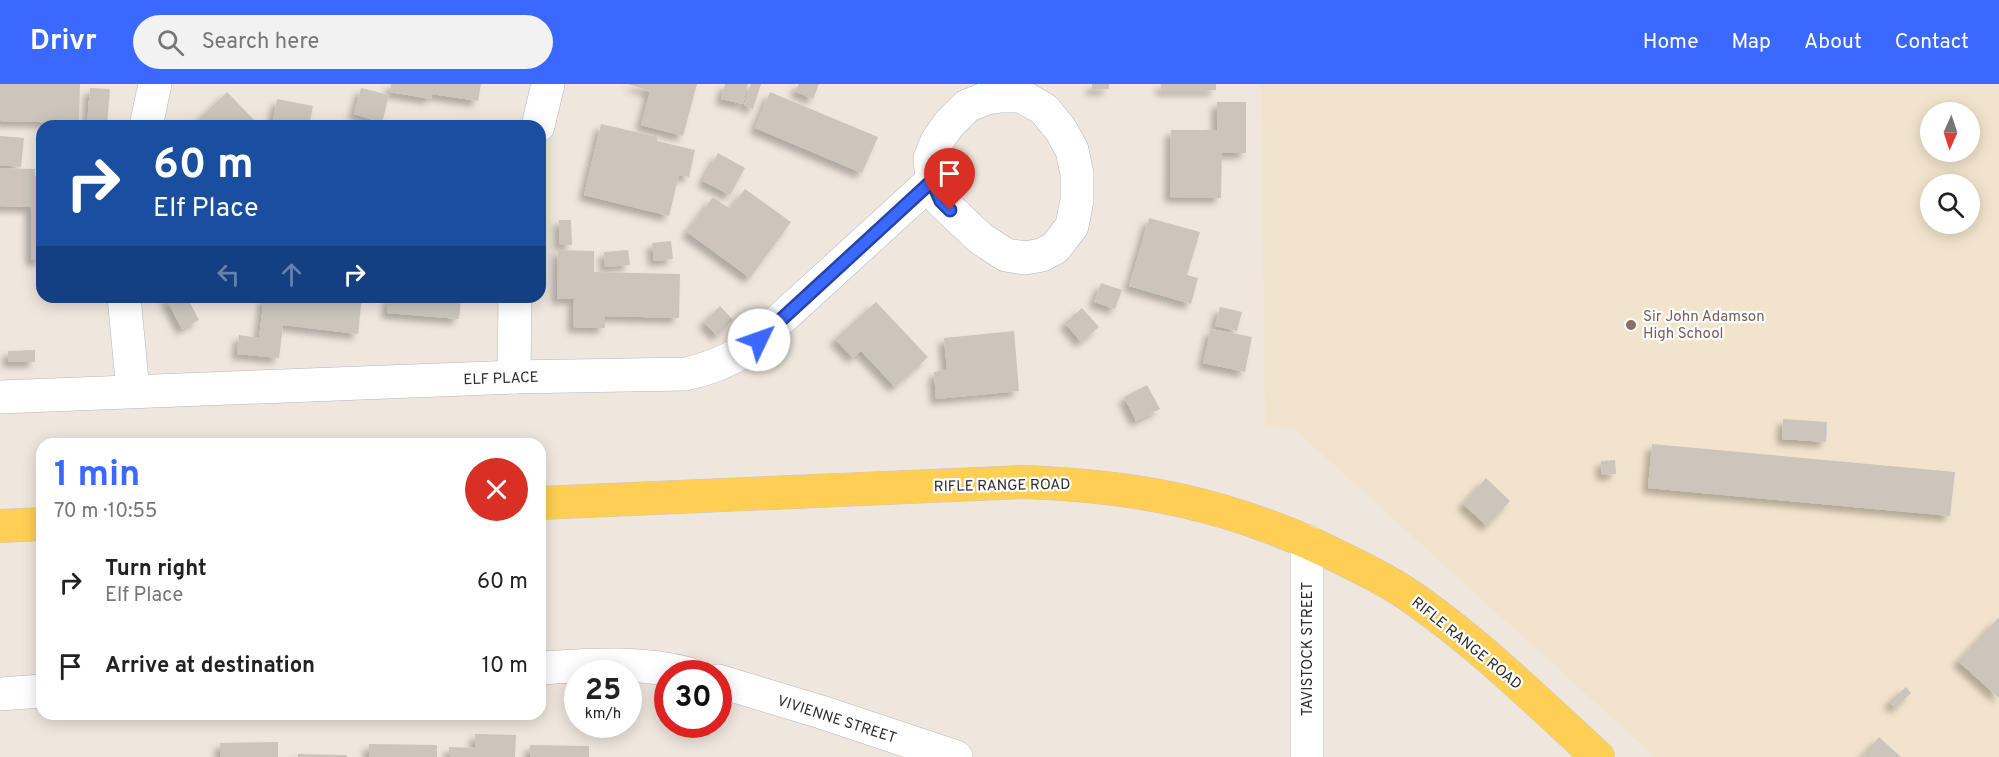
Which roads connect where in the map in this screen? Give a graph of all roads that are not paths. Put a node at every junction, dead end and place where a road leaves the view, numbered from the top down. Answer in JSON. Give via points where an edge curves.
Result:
{"nodes":[{"id":1,"x":155,"y":84,"type":"edge"},
{"id":2,"x":548,"y":84,"type":"edge"},
{"id":3,"x":147,"y":120,"type":"edge"},
{"id":4,"x":539,"y":120,"type":"edge"},
{"id":5,"x":932,"y":181,"type":"junction"},
{"id":6,"x":125,"y":303,"type":"edge"},
{"id":7,"x":515,"y":303,"type":"edge"},
{"id":8,"x":514,"y":377,"type":"junction"},
{"id":9,"x":133,"y":392,"type":"junction"},
{"id":10,"x":0,"y":397,"type":"edge"},
{"id":11,"x":546,"y":503,"type":"edge"},
{"id":12,"x":36,"y":524,"type":"edge"},
{"id":13,"x":0,"y":526,"type":"edge"},
{"id":14,"x":1307,"y":542,"type":"junction"},
{"id":15,"x":654,"y":667,"type":"edge"},
{"id":16,"x":546,"y":668,"type":"edge"},
{"id":17,"x":732,"y":685,"type":"edge"},
{"id":18,"x":36,"y":692,"type":"edge"},
{"id":19,"x":0,"y":693,"type":"edge"},
{"id":20,"x":956,"y":757,"type":"edge"},
{"id":21,"x":1308,"y":757,"type":"edge"},
{"id":22,"x":1598,"y":757,"type":"edge"}],
"edges":[{"from":1,"to":3,"type":"street"},
{"from":2,"to":4,"type":"street"},
{"from":5,"to":5,"type":"street","via":[[930,158],[937,141],[967,106],[987,98],[1021,96],[1044,109],[1072,150],[1077,174],[1072,226],[1055,248],[1042,255],[1006,255],[959,220],[941,201]]},
{"from":5,"to":8,"type":"street","name":"ELF PLACE","via":[[769,331],[729,360],[686,374]]},
{"from":6,"to":9,"type":"street"},
{"from":7,"to":8,"type":"street"},
{"from":8,"to":9,"type":"street","name":"ELF PLACE"},
{"from":9,"to":10,"type":"street","name":"ELF PLACE"},
{"from":11,"to":14,"type":"main road","name":"RIFLE RANGE ROAD","via":[[1024,482],[1082,484],[1162,495],[1224,510]]},
{"from":12,"to":13,"type":"main road"},
{"from":14,"to":21,"type":"street","name":"TAVISTOCK STREET"},
{"from":14,"to":22,"type":"main road","name":"RIFLE RANGE ROAD","via":[[1397,588],[1446,622]]},
{"from":15,"to":16,"type":"street","via":[[612,664]]},
{"from":17,"to":20,"type":"street","name":"VIVIENNE STREET"},
{"from":18,"to":19,"type":"street"}]}
